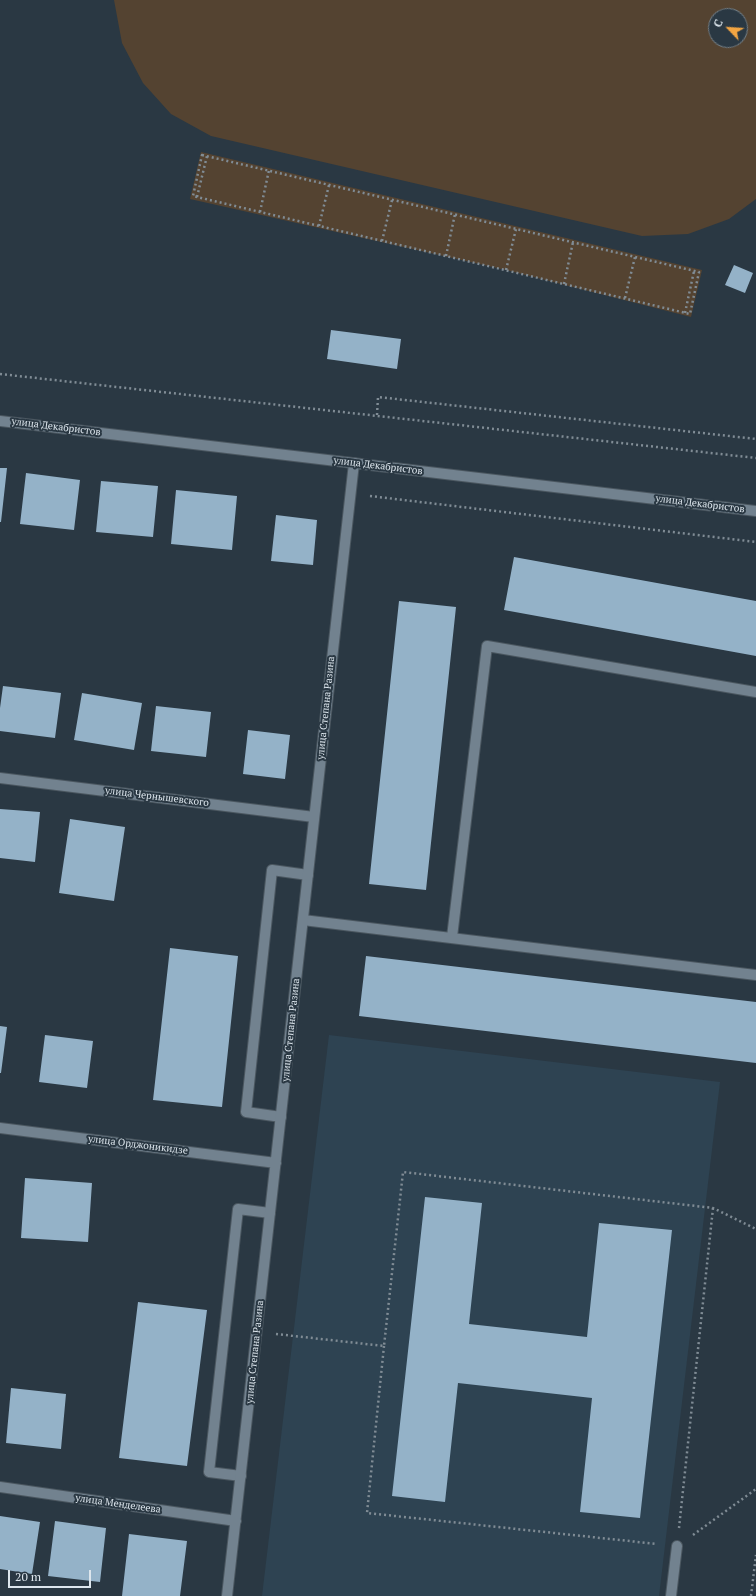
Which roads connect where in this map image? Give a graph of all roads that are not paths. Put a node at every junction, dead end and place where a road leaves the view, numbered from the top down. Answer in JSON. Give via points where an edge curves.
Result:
{"nodes":[{"id":1,"x":0,"y":421,"type":"edge"},
{"id":2,"x":354,"y":463,"type":"junction"},
{"id":3,"x":756,"y":511,"type":"edge"},
{"id":4,"x":756,"y":692,"type":"edge"},
{"id":5,"x":0,"y":778,"type":"edge"},
{"id":6,"x":314,"y":817,"type":"junction"},
{"id":7,"x":308,"y":875,"type":"junction"},
{"id":8,"x":303,"y":920,"type":"junction"},
{"id":9,"x":452,"y":937,"type":"junction"},
{"id":10,"x":756,"y":975,"type":"edge"},
{"id":11,"x":281,"y":1117,"type":"junction"},
{"id":12,"x":0,"y":1128,"type":"edge"},
{"id":13,"x":276,"y":1163,"type":"junction"},
{"id":14,"x":270,"y":1213,"type":"junction"},
{"id":15,"x":241,"y":1476,"type":"junction"},
{"id":16,"x":0,"y":1487,"type":"edge"},
{"id":17,"x":236,"y":1521,"type":"junction"},
{"id":18,"x":677,"y":1546,"type":"road end"},
{"id":19,"x":228,"y":1596,"type":"edge"},
{"id":20,"x":671,"y":1596,"type":"edge"}],
"edges":[{"from":1,"to":2,"type":"street","name":"улица Декабристов"},
{"from":2,"to":3,"type":"street","name":"улица Декабристов"},
{"from":2,"to":6,"type":"street","name":"улица Степана Разина"},
{"from":4,"to":9,"type":"street","via":[[487,646]]},
{"from":5,"to":6,"type":"street","name":"улица Чернышевского"},
{"from":6,"to":7,"type":"street","name":"улица Степана Разина"},
{"from":7,"to":8,"type":"street","name":"улица Степана Разина"},
{"from":7,"to":11,"type":"street","via":[[272,870],[246,1112]]},
{"from":8,"to":9,"type":"street"},
{"from":8,"to":11,"type":"street","name":"улица Степана Разина"},
{"from":9,"to":10,"type":"street"},
{"from":11,"to":13,"type":"street","name":"улица Степана Разина"},
{"from":12,"to":13,"type":"street","name":"улица Орджоникидзе"},
{"from":13,"to":14,"type":"street","name":"улица Степана Разина"},
{"from":14,"to":15,"type":"street","name":"улица Степана Разина"},
{"from":14,"to":15,"type":"street","via":[[238,1209],[209,1472]]},
{"from":15,"to":17,"type":"street","name":"улица Степана Разина"},
{"from":16,"to":17,"type":"street","name":"улица Менделеева"},
{"from":17,"to":19,"type":"street","name":"улица Степана Разина"},
{"from":18,"to":20,"type":"street"}]}
